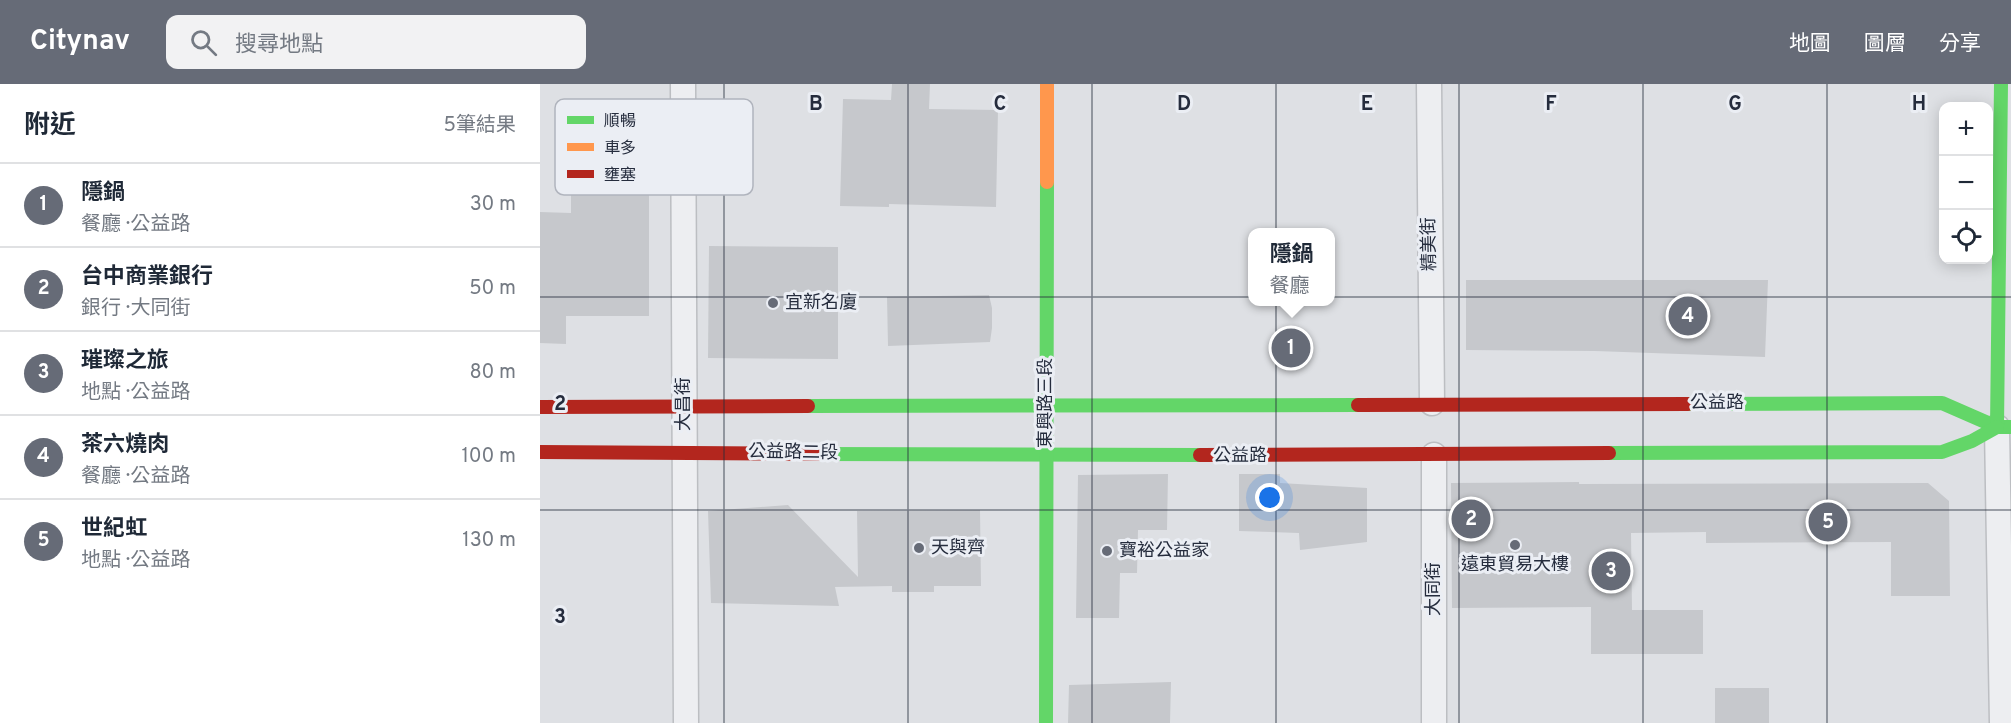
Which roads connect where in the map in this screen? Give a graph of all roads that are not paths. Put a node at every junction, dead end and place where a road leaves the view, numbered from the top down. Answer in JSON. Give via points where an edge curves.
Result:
{"nodes":[{"id":1,"x":683,"y":84,"type":"edge"},
{"id":2,"x":1047,"y":84,"type":"edge"},
{"id":3,"x":1428,"y":84,"type":"edge"},
{"id":4,"x":2001,"y":84,"type":"edge"},
{"id":5,"x":683,"y":99,"type":"edge"},
{"id":6,"x":683,"y":195,"type":"edge"},
{"id":7,"x":1046,"y":405,"type":"junction"},
{"id":8,"x":684,"y":406,"type":"junction"},
{"id":9,"x":540,"y":407,"type":"edge"},
{"id":10,"x":1432,"y":408,"type":"junction"},
{"id":11,"x":2004,"y":427,"type":"edge"},
{"id":12,"x":1434,"y":450,"type":"junction"},
{"id":13,"x":540,"y":452,"type":"edge"},
{"id":14,"x":685,"y":452,"type":"junction"},
{"id":15,"x":1046,"y":456,"type":"junction"},
{"id":16,"x":2006,"y":687,"type":"edge"},
{"id":17,"x":686,"y":723,"type":"edge"},
{"id":18,"x":1046,"y":723,"type":"edge"},
{"id":19,"x":1434,"y":723,"type":"edge"},
{"id":20,"x":2002,"y":723,"type":"edge"}],
"edges":[{"from":1,"to":5,"type":"street","name":"大昌街"},
{"from":2,"to":7,"type":"main road","name":"東興路三段"},
{"from":3,"to":10,"type":"street","name":"精美街"},
{"from":4,"to":11,"type":"main road"},
{"from":6,"to":8,"type":"street","name":"大昌街"},
{"from":7,"to":8,"type":"main road"},
{"from":7,"to":10,"type":"main road","name":"公益路"},
{"from":7,"to":15,"type":"main road","name":"東興路三段"},
{"from":8,"to":9,"type":"main road"},
{"from":8,"to":14,"type":"street","name":"大昌街"},
{"from":10,"to":11,"type":"main road","name":"公益路","via":[[1942,403]]},
{"from":11,"to":12,"type":"main road","name":"公益路","via":[[1942,452]]},
{"from":11,"to":16,"type":"street"},
{"from":12,"to":15,"type":"main road","name":"公益路"},
{"from":12,"to":19,"type":"street","name":"大同街"},
{"from":13,"to":14,"type":"main road","name":"公益路二段"},
{"from":14,"to":15,"type":"main road","name":"公益路二段"},
{"from":14,"to":17,"type":"street","name":"大昌街"},
{"from":15,"to":18,"type":"main road","name":"東興路三段"},
{"from":16,"to":20,"type":"street"}]}
